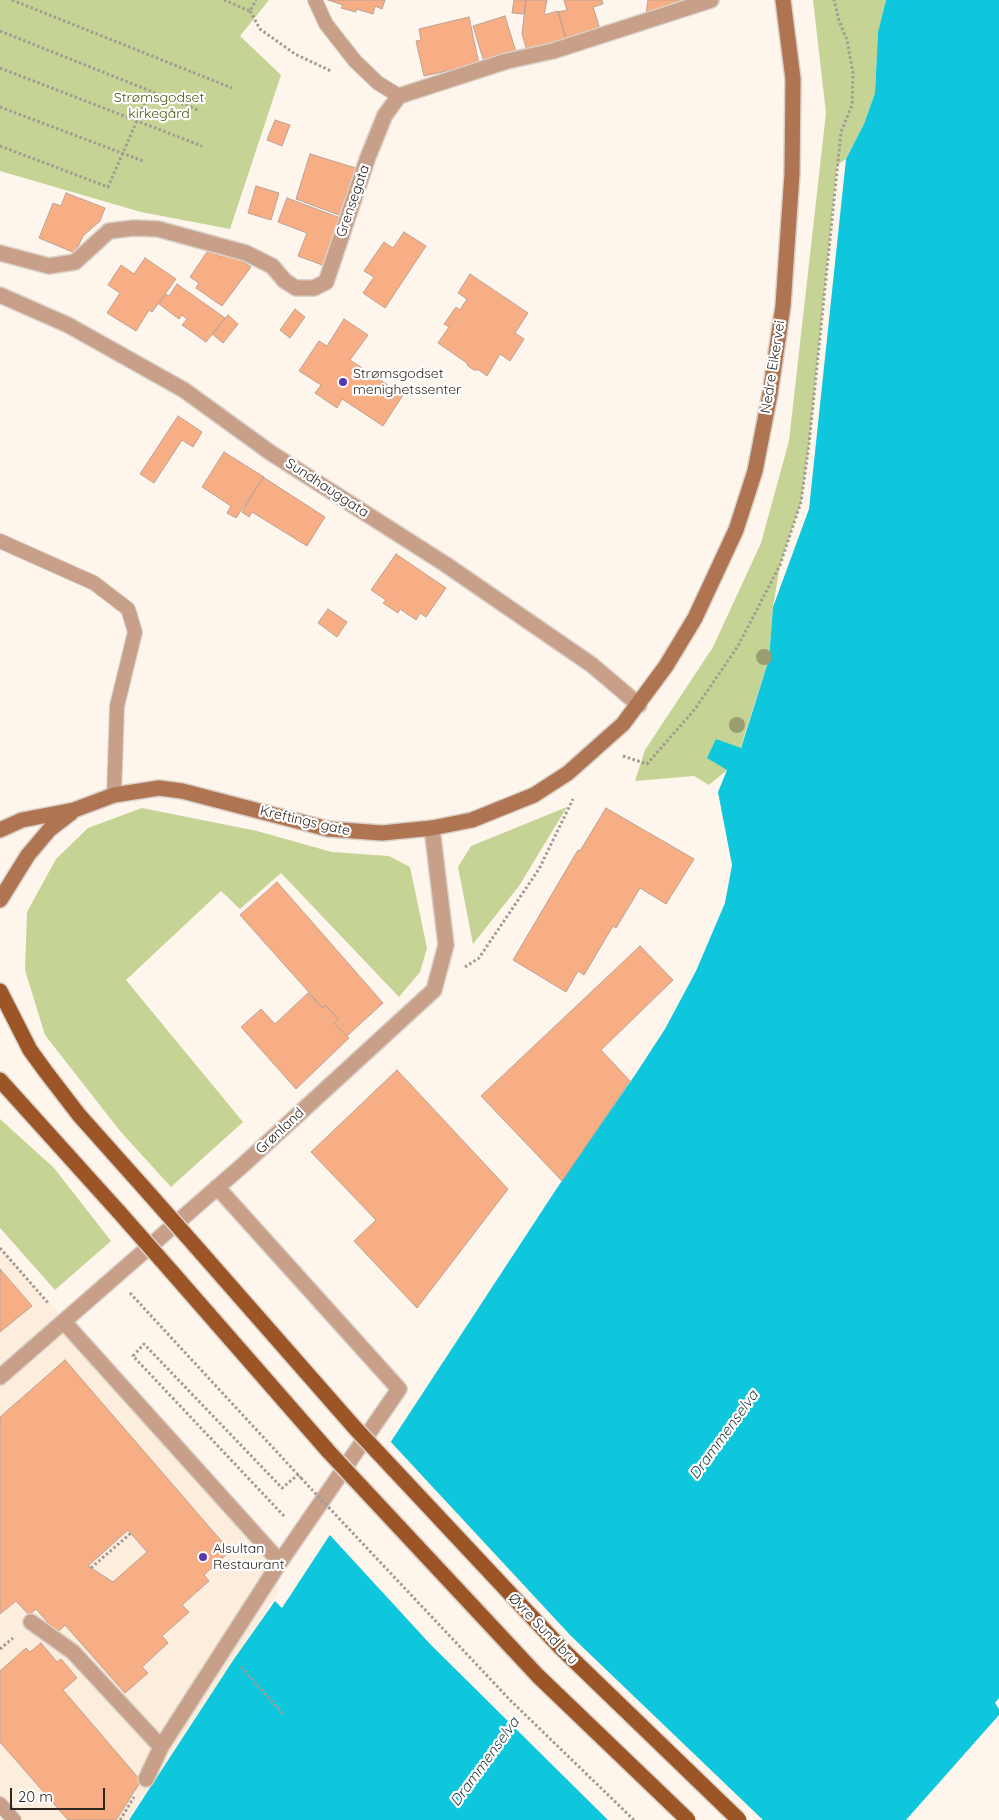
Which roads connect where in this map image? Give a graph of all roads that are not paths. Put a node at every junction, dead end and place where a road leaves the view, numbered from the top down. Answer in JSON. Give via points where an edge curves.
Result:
{"nodes":[{"id":1,"x":315,"y":0,"type":"edge"},
{"id":2,"x":711,"y":0,"type":"edge"},
{"id":3,"x":783,"y":0,"type":"edge"},
{"id":4,"x":399,"y":96,"type":"junction"},
{"id":5,"x":0,"y":253,"type":"edge"},
{"id":6,"x":0,"y":295,"type":"edge"},
{"id":7,"x":0,"y":541,"type":"edge"},
{"id":8,"x":638,"y":705,"type":"junction"},
{"id":9,"x":114,"y":795,"type":"junction"},
{"id":10,"x":74,"y":810,"type":"junction"},
{"id":11,"x":432,"y":828,"type":"junction"},
{"id":12,"x":0,"y":830,"type":"edge"},
{"id":13,"x":0,"y":900,"type":"edge"},
{"id":14,"x":0,"y":991,"type":"edge"},
{"id":15,"x":0,"y":1080,"type":"edge"},
{"id":16,"x":218,"y":1187,"type":"junction"},
{"id":17,"x":64,"y":1322,"type":"junction"},
{"id":18,"x":0,"y":1377,"type":"edge"},
{"id":19,"x":280,"y":1562,"type":"junction"},
{"id":20,"x":31,"y":1622,"type":"dead end"},
{"id":21,"x":161,"y":1747,"type":"junction"},
{"id":22,"x":146,"y":1779,"type":"dead end"},
{"id":23,"x":0,"y":1804,"type":"edge"},
{"id":24,"x":14,"y":1820,"type":"edge"},
{"id":25,"x":688,"y":1820,"type":"edge"},
{"id":26,"x":739,"y":1820,"type":"edge"}],
"edges":[{"from":1,"to":4,"type":"lane","via":[[326,24],[355,61],[378,83]]},
{"from":2,"to":4,"type":"street"},
{"from":3,"to":8,"type":"main road","name":"Nedre Eikervei","via":[[793,79],[792,174],[783,306],[761,442],[736,530],[717,572],[690,626]]},
{"from":4,"to":5,"type":"street","name":"Grensegata","via":[[385,115],[368,157],[326,282],[314,288],[296,288],[272,266],[246,253],[158,229],[109,231],[75,262],[49,266]]},
{"from":6,"to":8,"type":"street","name":"Sundhauggata","via":[[68,325],[184,390],[271,453],[445,564],[592,665]]},
{"from":7,"to":9,"type":"lane","via":[[94,583],[128,609],[135,632],[117,706]]},
{"from":8,"to":11,"type":"main road","name":"Kreftings gate","via":[[623,724],[584,760],[534,794],[472,820]]},
{"from":9,"to":10,"type":"main road","name":"Kreftings gate"},
{"from":9,"to":11,"type":"main road","name":"Kreftings gate","via":[[159,788],[182,790],[295,822],[355,833],[382,834]]},
{"from":10,"to":12,"type":"main road","name":"Kreftings gate","via":[[22,820]]},
{"from":10,"to":13,"type":"main road","name":"Kreftings gate","via":[[50,829],[28,855]]},
{"from":11,"to":16,"type":"street","name":"Grønland","via":[[446,946],[434,990]]},
{"from":14,"to":26,"type":"main road","name":"Øvre Sund bru","bridge":true,"via":[[30,1050],[79,1115],[355,1428],[561,1648]]},
{"from":15,"to":25,"type":"main road","bridge":true,"via":[[329,1452],[538,1676]]},
{"from":16,"to":17,"type":"street","name":"Grønland"},
{"from":16,"to":19,"type":"street","via":[[399,1389]]},
{"from":17,"to":18,"type":"street","name":"Grønland"},
{"from":17,"to":19,"type":"street"},
{"from":19,"to":21,"type":"street"},
{"from":20,"to":21,"type":"street","via":[[73,1652]]},
{"from":21,"to":22,"type":"street"},
{"from":23,"to":24,"type":"lane"}]}
